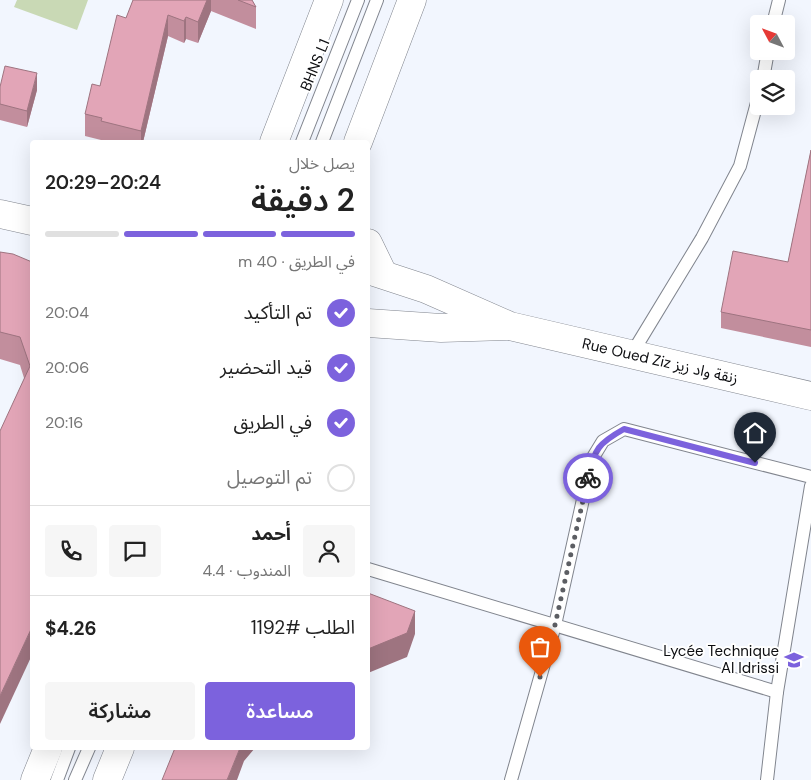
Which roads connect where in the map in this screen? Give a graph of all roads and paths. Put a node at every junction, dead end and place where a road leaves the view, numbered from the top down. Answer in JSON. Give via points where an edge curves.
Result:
{"nodes":[{"id":1,"x":329,"y":0,"type":"edge"},
{"id":2,"x":358,"y":0,"type":"edge"},
{"id":3,"x":377,"y":0,"type":"edge"},
{"id":4,"x":412,"y":0,"type":"edge"},
{"id":5,"x":779,"y":0,"type":"edge"},
{"id":6,"x":775,"y":15,"type":"edge"},
{"id":7,"x":754,"y":115,"type":"edge"},
{"id":8,"x":275,"y":140,"type":"edge"},
{"id":9,"x":303,"y":140,"type":"edge"},
{"id":10,"x":323,"y":140,"type":"edge"},
{"id":11,"x":359,"y":140,"type":"edge"},
{"id":12,"x":0,"y":214,"type":"edge"},
{"id":13,"x":30,"y":221,"type":"edge"},
{"id":14,"x":370,"y":251,"type":"edge"},
{"id":15,"x":375,"y":272,"type":"edge"},
{"id":16,"x":370,"y":323,"type":"edge"},
{"id":17,"x":510,"y":326,"type":"junction"},
{"id":18,"x":631,"y":355,"type":"junction"},
{"id":19,"x":811,"y":396,"type":"edge"},
{"id":20,"x":811,"y":477,"type":"edge"},
{"id":21,"x":811,"y":486,"type":"edge"},
{"id":22,"x":370,"y":570,"type":"edge"},
{"id":23,"x":555,"y":625,"type":"junction"},
{"id":24,"x":777,"y":692,"type":"junction"},
{"id":25,"x":47,"y":750,"type":"edge"},
{"id":26,"x":68,"y":750,"type":"edge"},
{"id":27,"x":88,"y":750,"type":"edge"},
{"id":28,"x":119,"y":750,"type":"edge"},
{"id":29,"x":35,"y":780,"type":"edge"},
{"id":30,"x":57,"y":780,"type":"edge"},
{"id":31,"x":76,"y":780,"type":"edge"},
{"id":32,"x":107,"y":780,"type":"edge"},
{"id":33,"x":511,"y":780,"type":"edge"},
{"id":34,"x":767,"y":780,"type":"edge"}],
"edges":[{"from":1,"to":8,"type":"street"},
{"from":2,"to":9,"type":"lane","name":"BHNS L1"},
{"from":3,"to":10,"type":"lane"},
{"from":4,"to":11,"type":"street"},
{"from":5,"to":6,"type":"lane"},
{"from":7,"to":18,"type":"lane","via":[[740,166],[702,238]]},
{"from":12,"to":13,"type":"street"},
{"from":14,"to":15,"type":"street"},
{"from":15,"to":17,"type":"street","name":"Rue Oued Ziz زنقة واد زيز","via":[[426,289]]},
{"from":16,"to":17,"type":"street","name":"Rue Oued Ziz زنقة واد زيز","via":[[441,328]]},
{"from":17,"to":18,"type":"street","name":"Rue Oued Ziz زنقة واد زيز"},
{"from":18,"to":19,"type":"street","name":"Rue Oued Ziz زنقة واد زيز"},
{"from":20,"to":23,"type":"lane","via":[[624,429],[604,440],[592,459]]},
{"from":21,"to":24,"type":"lane"},
{"from":22,"to":23,"type":"lane"},
{"from":23,"to":24,"type":"lane"},
{"from":23,"to":33,"type":"lane"},
{"from":24,"to":34,"type":"lane"},
{"from":25,"to":29,"type":"street"},
{"from":26,"to":30,"type":"lane"},
{"from":27,"to":31,"type":"lane"},
{"from":28,"to":32,"type":"street"}]}
